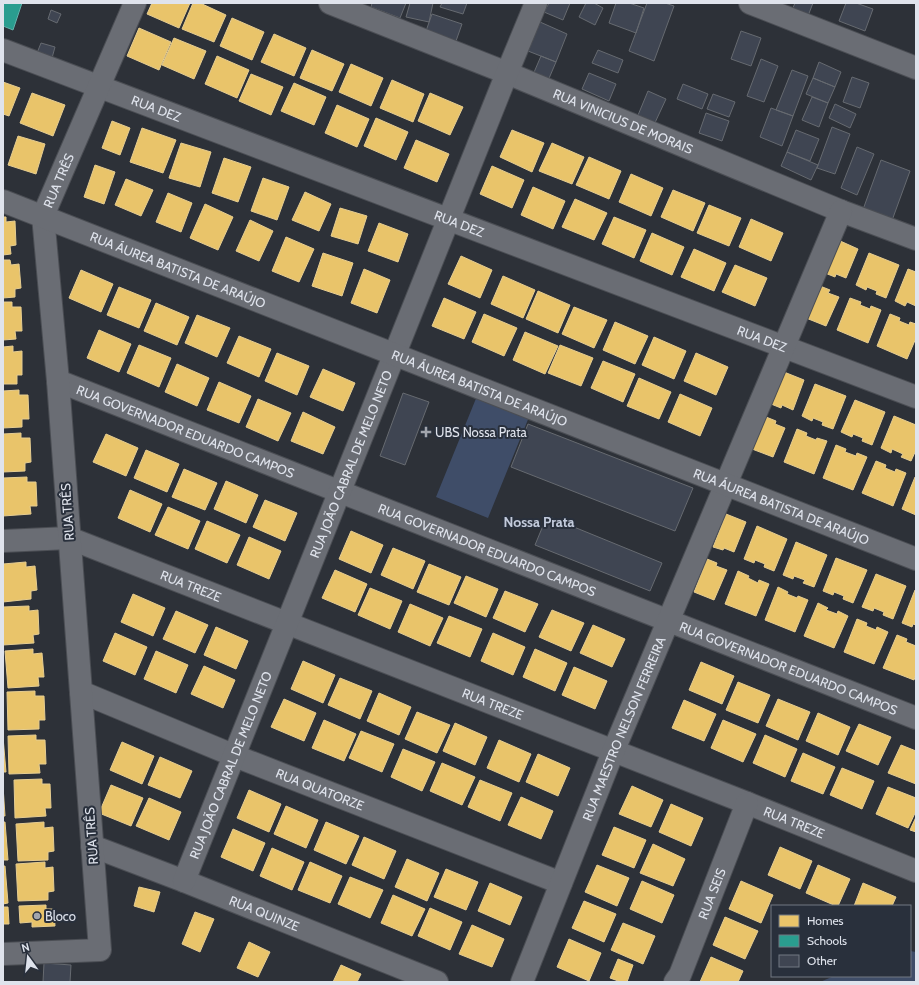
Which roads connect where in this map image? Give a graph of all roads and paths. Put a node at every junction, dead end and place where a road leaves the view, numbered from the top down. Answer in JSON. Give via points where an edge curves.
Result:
{"nodes":[{"id":1,"x":135,"y":3,"type":"edge"},
{"id":2,"x":330,"y":3,"type":"edge"},
{"id":3,"x":536,"y":3,"type":"edge"},
{"id":4,"x":750,"y":3,"type":"edge"},
{"id":5,"x":3,"y":50,"type":"edge"},
{"id":6,"x":916,"y":68,"type":"edge"},
{"id":7,"x":507,"y":73,"type":"junction"},
{"id":8,"x":99,"y":86,"type":"junction"},
{"id":9,"x":3,"y":201,"type":"edge"},
{"id":10,"x":841,"y":211,"type":"junction"},
{"id":11,"x":43,"y":216,"type":"junction"},
{"id":12,"x":449,"y":219,"type":"junction"},
{"id":13,"x":916,"y":239,"type":"edge"},
{"id":14,"x":784,"y":347,"type":"junction"},
{"id":15,"x":395,"y":354,"type":"junction"},
{"id":16,"x":58,"y":381,"type":"junction"},
{"id":17,"x":916,"y":397,"type":"edge"},
{"id":18,"x":726,"y":484,"type":"junction"},
{"id":19,"x":340,"y":492,"type":"junction"},
{"id":20,"x":69,"y":538,"type":"junction"},
{"id":21,"x":3,"y":541,"type":"edge"},
{"id":22,"x":916,"y":559,"type":"edge"},
{"id":23,"x":668,"y":621,"type":"junction"},
{"id":24,"x":287,"y":624,"type":"junction"},
{"id":25,"x":81,"y":692,"type":"junction"},
{"id":26,"x":916,"y":718,"type":"edge"},
{"id":27,"x":613,"y":752,"type":"junction"},
{"id":28,"x":235,"y":756,"type":"junction"},
{"id":29,"x":747,"y":803,"type":"junction"},
{"id":30,"x":92,"y":846,"type":"junction"},
{"id":31,"x":916,"y":871,"type":"edge"},
{"id":32,"x":184,"y":881,"type":"junction"},
{"id":33,"x":561,"y":883,"type":"junction"},
{"id":34,"x":3,"y":954,"type":"edge"},
{"id":35,"x":436,"y":982,"type":"edge"},
{"id":36,"x":522,"y":982,"type":"edge"},
{"id":37,"x":675,"y":982,"type":"edge"}],
"edges":[{"from":1,"to":8,"type":"street","name":"RUA TRÊS"},
{"from":2,"to":7,"type":"street","name":"RUA VINICIUS DE MORAIS"},
{"from":3,"to":7,"type":"street","name":"RUA JOÃO CABRAL DE MELO NETO"},
{"from":4,"to":6,"type":"street"},
{"from":5,"to":8,"type":"street","name":"RUA DEZ"},
{"from":7,"to":10,"type":"street","name":"RUA VINICIUS DE MORAIS"},
{"from":7,"to":12,"type":"street","name":"RUA JOÃO CABRAL DE MELO NETO"},
{"from":8,"to":11,"type":"street","name":"RUA TRÊS"},
{"from":8,"to":12,"type":"street","name":"RUA DEZ"},
{"from":9,"to":11,"type":"street","name":"RUA ÁUREA BATISTA DE ARAÚJO"},
{"from":10,"to":13,"type":"street","name":"RUA VINICIUS DE MORAIS"},
{"from":10,"to":14,"type":"street","name":"RUA MAESTRO NELSON FERREIRA"},
{"from":11,"to":15,"type":"street","name":"RUA ÁUREA BATISTA DE ARAÚJO"},
{"from":11,"to":16,"type":"street","name":"RUA TRÊS"},
{"from":12,"to":14,"type":"street","name":"RUA DEZ"},
{"from":12,"to":15,"type":"street","name":"RUA JOÃO CABRAL DE MELO NETO"},
{"from":14,"to":17,"type":"street","name":"RUA DEZ"},
{"from":14,"to":18,"type":"street","name":"RUA MAESTRO NELSON FERREIRA"},
{"from":15,"to":18,"type":"street","name":"RUA ÁUREA BATISTA DE ARAÚJO"},
{"from":15,"to":19,"type":"street","name":"RUA JOÃO CABRAL DE MELO NETO"},
{"from":16,"to":19,"type":"street","name":"RUA GOVERNADOR EDUARDO CAMPOS"},
{"from":16,"to":20,"type":"street","name":"RUA TRÊS"},
{"from":18,"to":22,"type":"street","name":"RUA ÁUREA BATISTA DE ARAÚJO"},
{"from":18,"to":23,"type":"street","name":"RUA MAESTRO NELSON FERREIRA"},
{"from":19,"to":23,"type":"street","name":"RUA GOVERNADOR EDUARDO CAMPOS"},
{"from":19,"to":24,"type":"street","name":"RUA JOÃO CABRAL DE MELO NETO"},
{"from":20,"to":21,"type":"street"},
{"from":20,"to":24,"type":"street","name":"RUA TREZE"},
{"from":20,"to":25,"type":"street","name":"RUA TRÊS"},
{"from":23,"to":26,"type":"street","name":"RUA GOVERNADOR EDUARDO CAMPOS"},
{"from":23,"to":27,"type":"street","name":"RUA MAESTRO NELSON FERREIRA"},
{"from":24,"to":27,"type":"street","name":"RUA TREZE"},
{"from":24,"to":28,"type":"street","name":"RUA JOÃO CABRAL DE MELO NETO"},
{"from":25,"to":28,"type":"street","name":"RUA QUATORZE"},
{"from":25,"to":30,"type":"street","name":"RUA TRÊS"},
{"from":27,"to":29,"type":"street","name":"RUA TREZE"},
{"from":27,"to":33,"type":"street","name":"RUA MAESTRO NELSON FERREIRA"},
{"from":28,"to":32,"type":"street","name":"RUA JOÃO CABRAL DE MELO NETO"},
{"from":28,"to":33,"type":"street","name":"RUA QUATORZE"},
{"from":29,"to":31,"type":"street","name":"RUA TREZE"},
{"from":29,"to":37,"type":"street","name":"RUA SEIS"},
{"from":30,"to":32,"type":"street","name":"RUA QUINZE"},
{"from":30,"to":34,"type":"street","name":"RUA TRÊS","via":[[100,950]]},
{"from":32,"to":35,"type":"street","name":"RUA QUINZE"},
{"from":33,"to":36,"type":"street","name":"RUA MAESTRO NELSON FERREIRA"}]}
